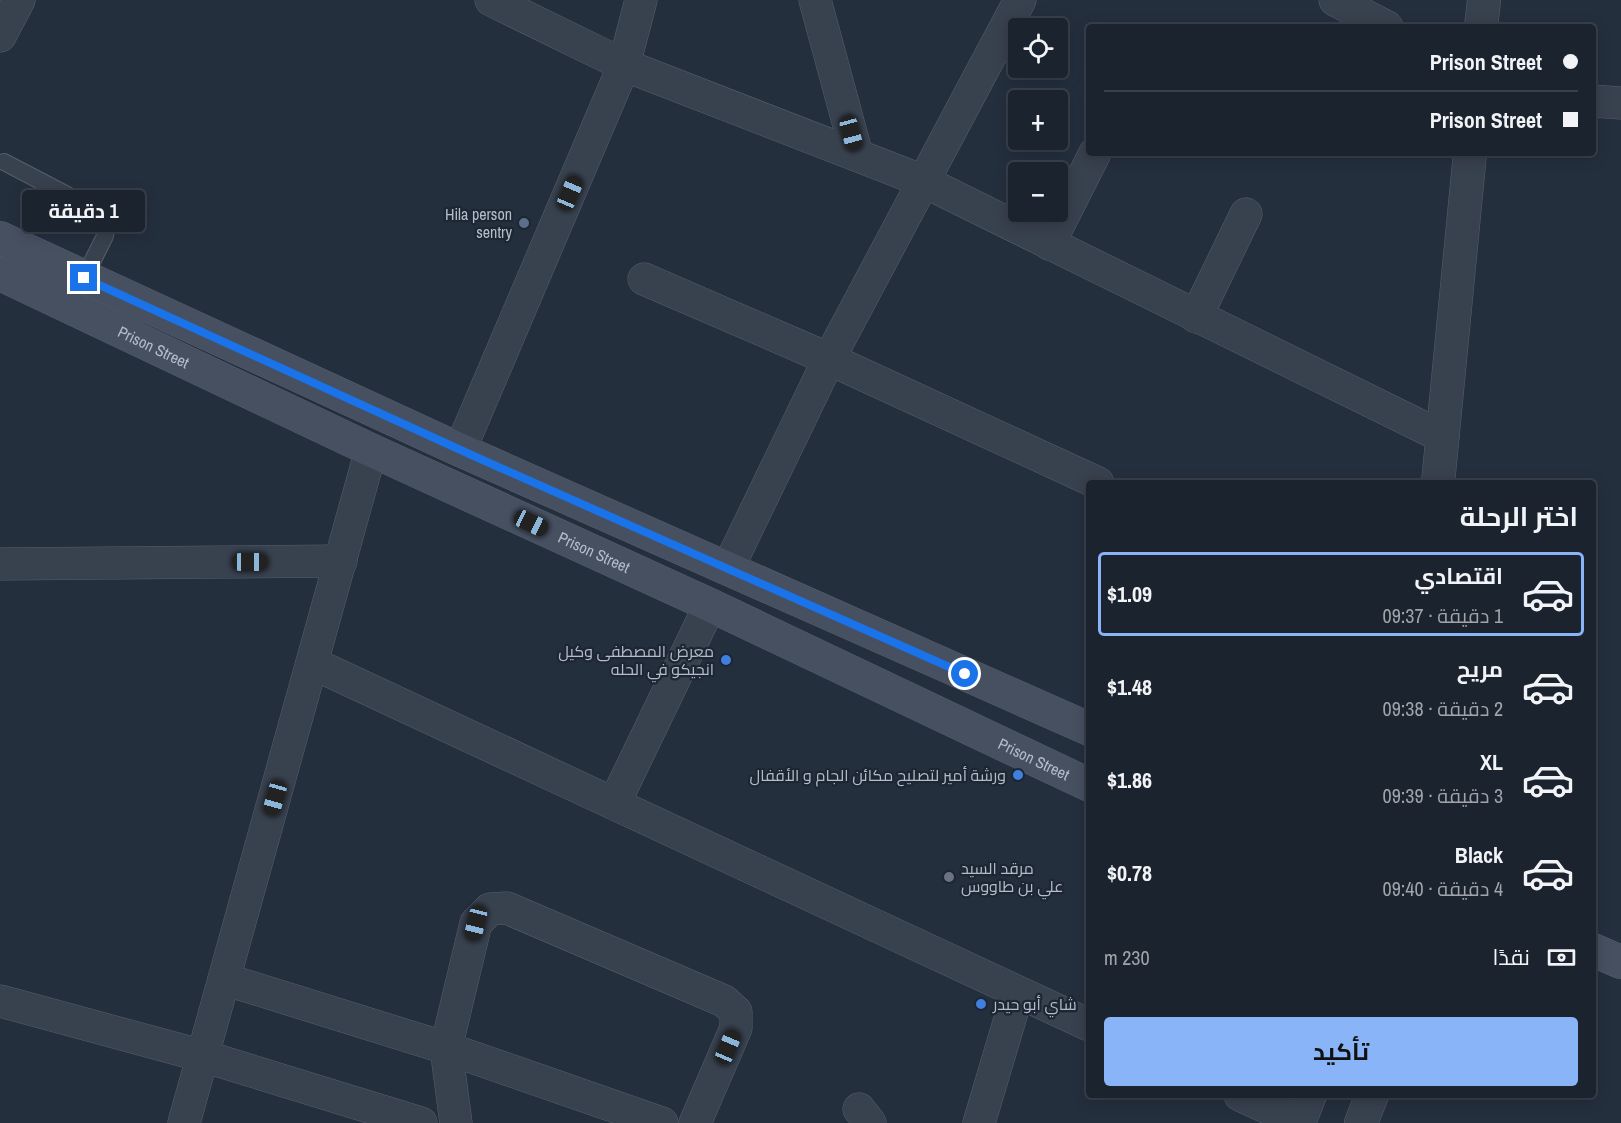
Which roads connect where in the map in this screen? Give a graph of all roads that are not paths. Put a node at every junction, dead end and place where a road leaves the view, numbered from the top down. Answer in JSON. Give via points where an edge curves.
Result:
{"nodes":[{"id":1,"x":19,"y":0,"type":"edge"},
{"id":2,"x":491,"y":0,"type":"edge"},
{"id":3,"x":641,"y":0,"type":"edge"},
{"id":4,"x":815,"y":0,"type":"edge"},
{"id":5,"x":1020,"y":0,"type":"edge"},
{"id":6,"x":1335,"y":0,"type":"edge"},
{"id":7,"x":1484,"y":0,"type":"edge"},
{"id":8,"x":1381,"y":24,"type":"edge"},
{"id":9,"x":1481,"y":24,"type":"edge"},
{"id":10,"x":0,"y":36,"type":"edge"},
{"id":11,"x":624,"y":64,"type":"junction"},
{"id":12,"x":1596,"y":101,"type":"edge"},
{"id":13,"x":1621,"y":103,"type":"edge"},
{"id":14,"x":857,"y":155,"type":"junction"},
{"id":15,"x":1093,"y":156,"type":"edge"},
{"id":16,"x":1470,"y":156,"type":"edge"},
{"id":17,"x":4,"y":162,"type":"dead end"},
{"id":18,"x":923,"y":181,"type":"junction"},
{"id":19,"x":1246,"y":214,"type":"dead end"},
{"id":20,"x":0,"y":238,"type":"edge"},
{"id":21,"x":1049,"y":244,"type":"junction"},
{"id":22,"x":0,"y":273,"type":"edge"},
{"id":23,"x":84,"y":278,"type":"junction"},
{"id":24,"x":644,"y":279,"type":"dead end"},
{"id":25,"x":1196,"y":317,"type":"junction"},
{"id":26,"x":829,"y":359,"type":"junction"},
{"id":27,"x":1443,"y":437,"type":"junction"},
{"id":28,"x":371,"y":450,"type":"junction"},
{"id":29,"x":480,"y":459,"type":"junction"},
{"id":30,"x":1091,"y":480,"type":"edge"},
{"id":31,"x":1438,"y":480,"type":"edge"},
{"id":32,"x":459,"y":490,"type":"junction"},
{"id":33,"x":491,"y":504,"type":"junction"},
{"id":34,"x":341,"y":561,"type":"junction"},
{"id":35,"x":0,"y":564,"type":"edge"},
{"id":36,"x":728,"y":568,"type":"junction"},
{"id":37,"x":710,"y":604,"type":"junction"},
{"id":38,"x":884,"y":638,"type":"junction"},
{"id":39,"x":924,"y":656,"type":"junction"},
{"id":40,"x":312,"y":663,"type":"junction"},
{"id":41,"x":866,"y":679,"type":"junction"},
{"id":42,"x":907,"y":699,"type":"junction"},
{"id":43,"x":1086,"y":728,"type":"edge"},
{"id":44,"x":1086,"y":784,"type":"edge"},
{"id":45,"x":614,"y":804,"type":"junction"},
{"id":46,"x":1596,"y":951,"type":"edge"},
{"id":47,"x":1621,"y":962,"type":"edge"},
{"id":48,"x":224,"y":979,"type":"junction"},
{"id":49,"x":1018,"y":992,"type":"junction"},
{"id":50,"x":0,"y":1001,"type":"edge"},
{"id":51,"x":1086,"y":1024,"type":"edge"},
{"id":52,"x":446,"y":1048,"type":"junction"},
{"id":53,"x":203,"y":1056,"type":"junction"},
{"id":54,"x":1246,"y":1098,"type":"edge"},
{"id":55,"x":1309,"y":1098,"type":"edge"},
{"id":56,"x":1371,"y":1098,"type":"edge"},
{"id":57,"x":184,"y":1123,"type":"edge"},
{"id":58,"x":421,"y":1123,"type":"edge"},
{"id":59,"x":456,"y":1123,"type":"edge"},
{"id":60,"x":662,"y":1123,"type":"edge"},
{"id":61,"x":695,"y":1123,"type":"edge"},
{"id":62,"x":978,"y":1123,"type":"edge"},
{"id":63,"x":1299,"y":1123,"type":"edge"},
{"id":64,"x":1361,"y":1123,"type":"edge"}],
"edges":[{"from":1,"to":10,"type":"street"},
{"from":2,"to":11,"type":"street"},
{"from":3,"to":11,"type":"street"},
{"from":4,"to":14,"type":"street"},
{"from":5,"to":18,"type":"street"},
{"from":6,"to":8,"type":"street"},
{"from":7,"to":9,"type":"street"},
{"from":11,"to":14,"type":"street"},
{"from":11,"to":29,"type":"street"},
{"from":12,"to":13,"type":"street"},
{"from":14,"to":18,"type":"street"},
{"from":15,"to":21,"type":"street"},
{"from":16,"to":27,"type":"street"},
{"from":17,"to":23,"type":"lane","via":[[100,212],[107,223],[105,236]]},
{"from":18,"to":21,"type":"street"},
{"from":18,"to":26,"type":"street"},
{"from":19,"to":25,"type":"street"},
{"from":20,"to":23,"type":"main road","name":"Prison Street"},
{"from":21,"to":25,"type":"street"},
{"from":22,"to":28,"type":"main road","name":"Prison Street"},
{"from":23,"to":29,"type":"main road","name":"Prison Street"},
{"from":24,"to":26,"type":"street"},
{"from":25,"to":27,"type":"street"},
{"from":26,"to":30,"type":"street"},
{"from":26,"to":36,"type":"street"},
{"from":27,"to":31,"type":"street"},
{"from":28,"to":32,"type":"main road","name":"Prison Street"},
{"from":28,"to":34,"type":"street"},
{"from":29,"to":32,"type":"main road","via":[[475,477]]},
{"from":29,"to":33,"type":"main road","via":[[499,473],[489,484]]},
{"from":29,"to":36,"type":"main road","name":"Prison Street"},
{"from":32,"to":33,"type":"main road","name":"Prison Street"},
{"from":33,"to":37,"type":"main road","name":"Prison Street"},
{"from":34,"to":35,"type":"street"},
{"from":34,"to":40,"type":"street"},
{"from":36,"to":38,"type":"main road","name":"Prison Street"},
{"from":37,"to":41,"type":"main road","name":"Prison Street"},
{"from":37,"to":45,"type":"street"},
{"from":38,"to":39,"type":"main road","name":"Prison Street"},
{"from":38,"to":41,"type":"main road","via":[[884,663]]},
{"from":39,"to":42,"type":"main road","via":[[906,672]]},
{"from":39,"to":43,"type":"main road","name":"Prison Street"},
{"from":40,"to":45,"type":"street"},
{"from":40,"to":48,"type":"street"},
{"from":41,"to":42,"type":"main road","name":"Prison Street"},
{"from":42,"to":44,"type":"main road","name":"Prison Street"},
{"from":45,"to":49,"type":"street"},
{"from":46,"to":47,"type":"main road"},
{"from":48,"to":52,"type":"street"},
{"from":48,"to":53,"type":"street"},
{"from":49,"to":51,"type":"street"},
{"from":49,"to":62,"type":"street"},
{"from":50,"to":53,"type":"street"},
{"from":52,"to":59,"type":"street"},
{"from":52,"to":60,"type":"street"},
{"from":52,"to":61,"type":"street","via":[[476,923],[490,909],[507,908],[724,1001],[736,1012],[735,1028]]},
{"from":53,"to":57,"type":"street"},
{"from":53,"to":58,"type":"street"},
{"from":54,"to":63,"type":"street"},
{"from":55,"to":63,"type":"street"},
{"from":56,"to":64,"type":"street"}]}
